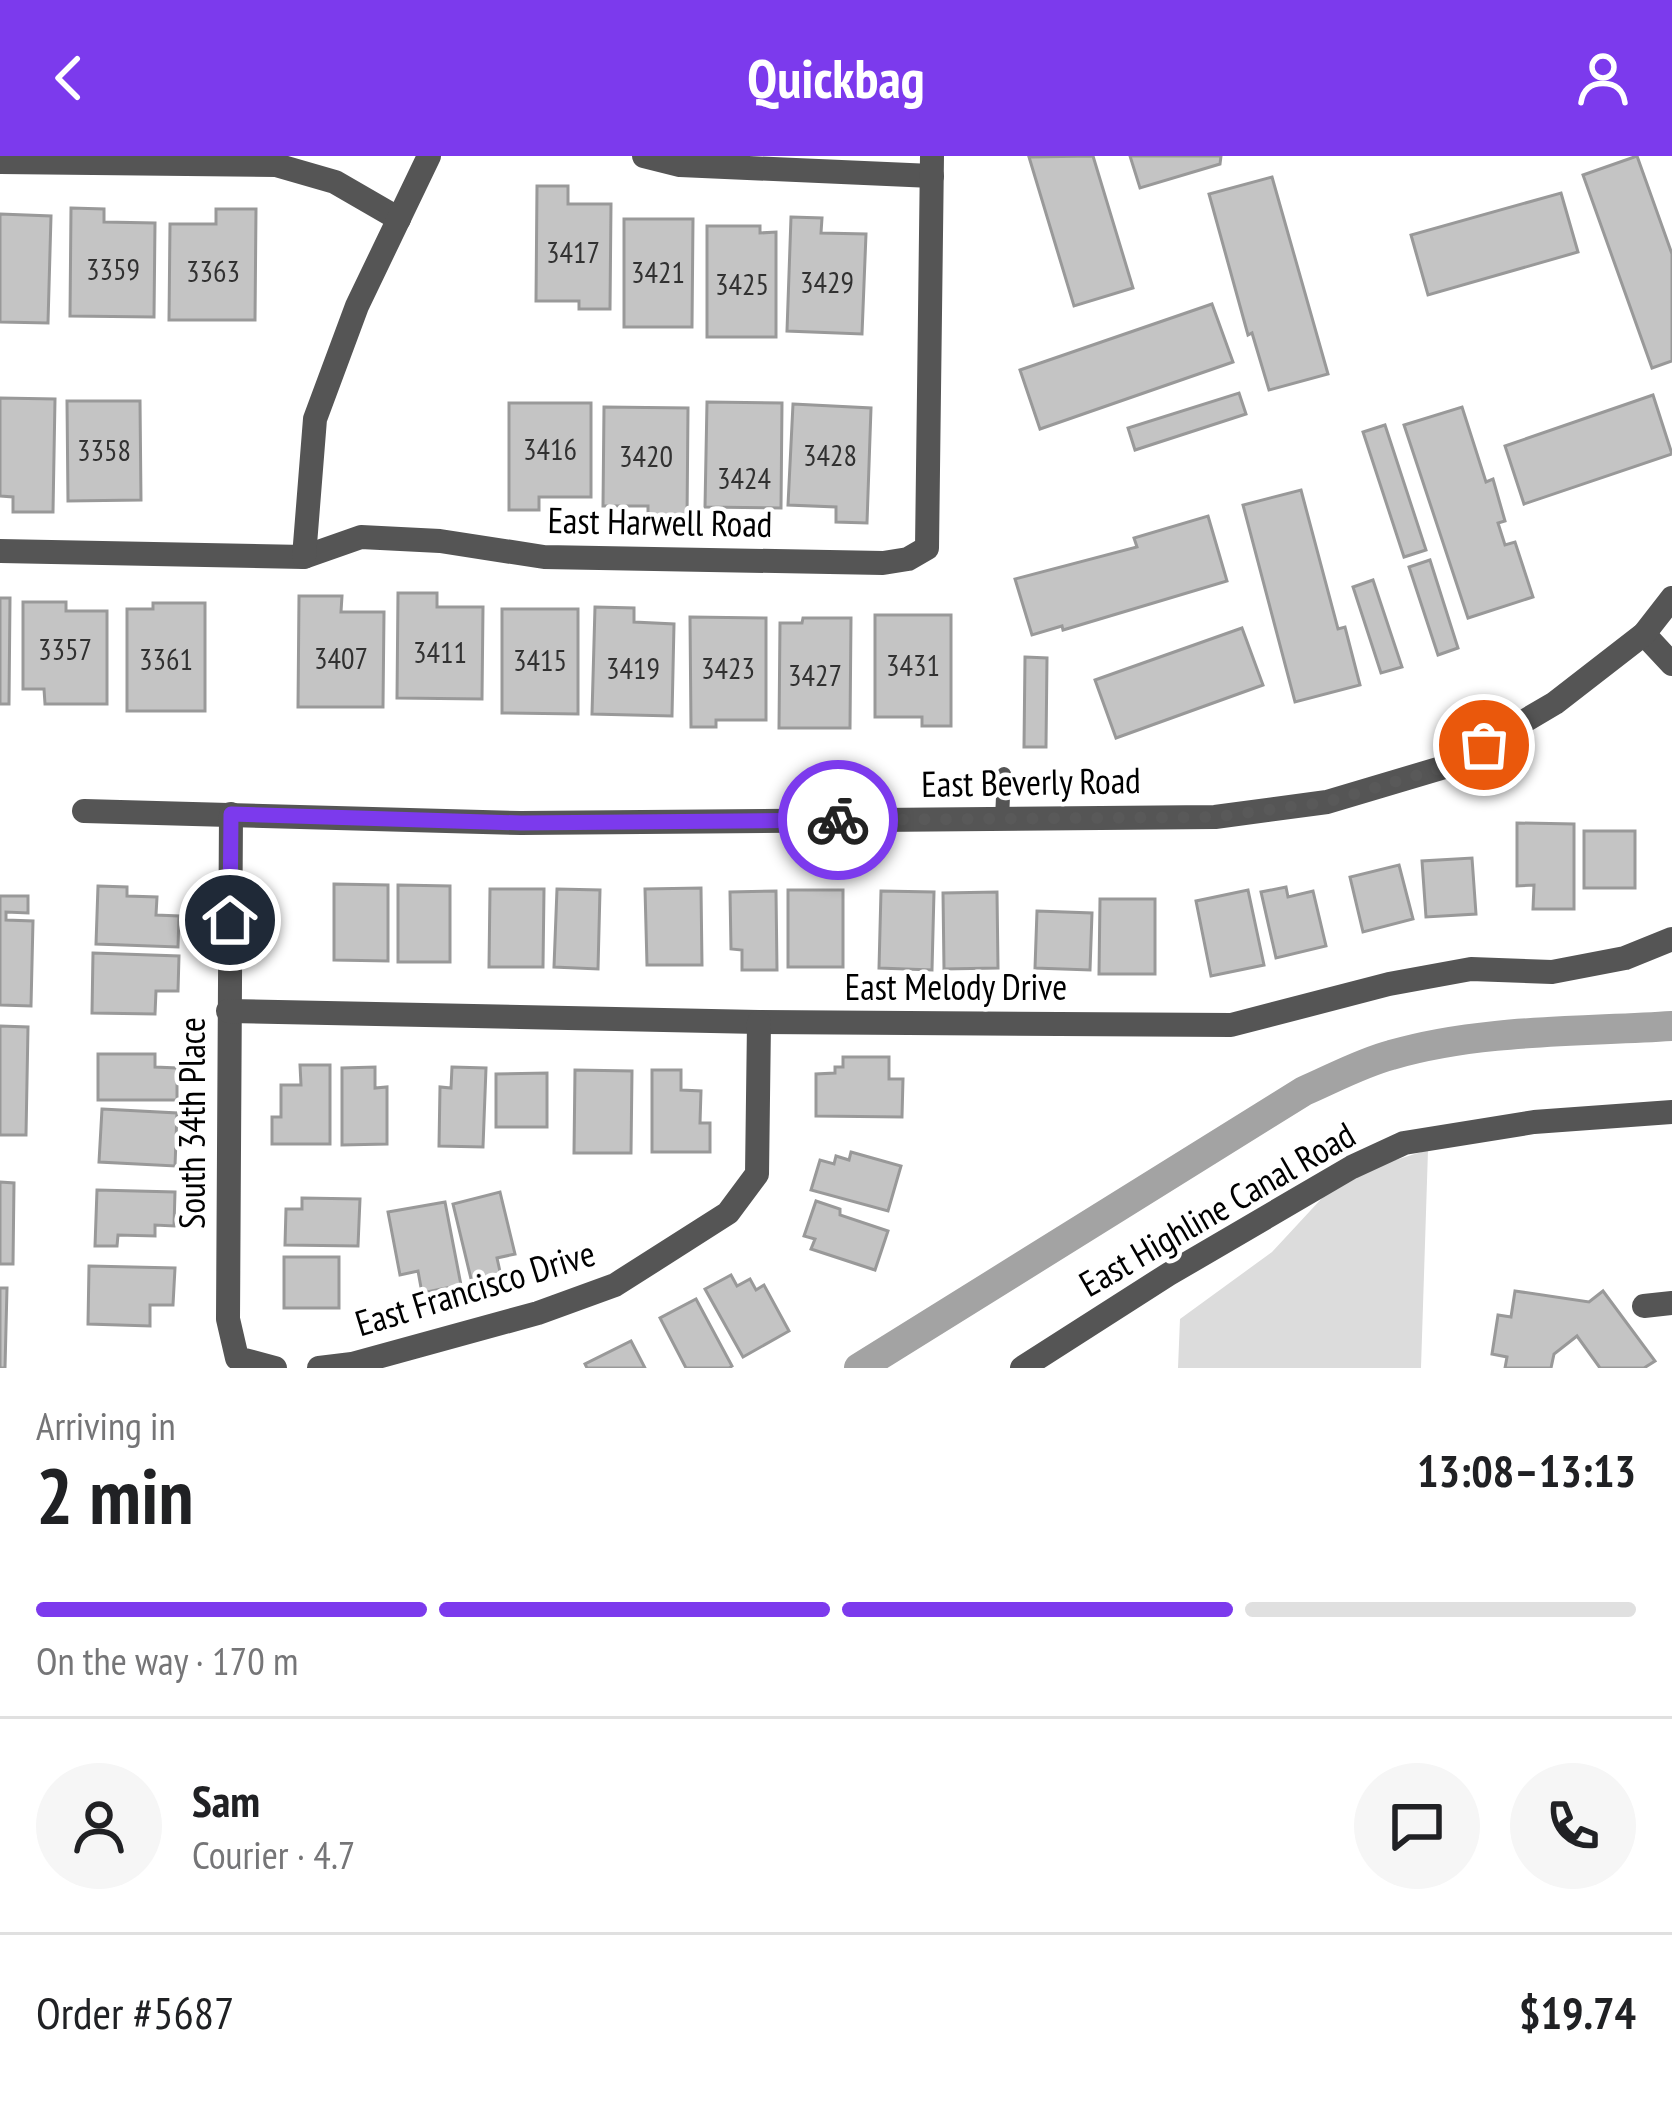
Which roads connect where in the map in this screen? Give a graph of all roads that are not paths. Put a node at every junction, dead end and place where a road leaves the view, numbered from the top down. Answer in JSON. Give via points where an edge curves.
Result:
{"nodes":[{"id":1,"x":429,"y":156,"type":"edge"},
{"id":2,"x":644,"y":156,"type":"edge"},
{"id":3,"x":0,"y":162,"type":"edge"},
{"id":4,"x":932,"y":166,"type":"edge"},
{"id":5,"x":399,"y":219,"type":"junction"},
{"id":6,"x":0,"y":551,"type":"edge"},
{"id":7,"x":304,"y":556,"type":"junction"},
{"id":8,"x":1672,"y":598,"type":"edge"},
{"id":9,"x":1644,"y":634,"type":"junction"},
{"id":10,"x":1672,"y":664,"type":"edge"},
{"id":11,"x":1004,"y":774,"type":"dead end"},
{"id":12,"x":84,"y":811,"type":"dead end"},
{"id":13,"x":231,"y":814,"type":"junction"},
{"id":14,"x":1002,"y":819,"type":"junction"},
{"id":15,"x":1672,"y":939,"type":"edge"},
{"id":16,"x":228,"y":1011,"type":"junction"},
{"id":17,"x":759,"y":1022,"type":"junction"},
{"id":18,"x":1672,"y":1112,"type":"edge"},
{"id":19,"x":1672,"y":1303,"type":"edge"},
{"id":20,"x":1644,"y":1306,"type":"dead end"},
{"id":21,"x":275,"y":1368,"type":"edge"},
{"id":22,"x":319,"y":1368,"type":"edge"},
{"id":23,"x":1022,"y":1368,"type":"edge"}],
"edges":[{"from":1,"to":5,"type":"street"},
{"from":2,"to":4,"type":"street","via":[[680,165]]},
{"from":3,"to":5,"type":"street","via":[[276,165],[335,182]]},
{"from":4,"to":7,"type":"street","name":"East Harwell Road","via":[[927,548],[883,563],[544,557],[361,537]]},
{"from":5,"to":7,"type":"street","via":[[315,419]]},
{"from":6,"to":7,"type":"street","name":"East Harwell Road"},
{"from":8,"to":9,"type":"street","name":"East Beverly Road"},
{"from":9,"to":10,"type":"street"},
{"from":9,"to":14,"type":"street","name":"East Beverly Road","via":[[1555,703],[1448,766],[1327,802],[1215,817]]},
{"from":11,"to":14,"type":"lane"},
{"from":12,"to":13,"type":"street","name":"East Beverly Road"},
{"from":13,"to":14,"type":"street","name":"East Beverly Road","via":[[521,823]]},
{"from":13,"to":16,"type":"street","name":"South 34th Place"},
{"from":15,"to":17,"type":"street","name":"East Melody Drive","via":[[1552,972],[1471,969],[1388,984],[1231,1025]]},
{"from":16,"to":17,"type":"street","name":"East Melody Drive"},
{"from":16,"to":21,"type":"street","name":"South 34th Place","via":[[228,1319],[236,1358]]},
{"from":17,"to":22,"type":"street","name":"East Francisco Drive","via":[[757,1174],[728,1213],[615,1285],[538,1313]]},
{"from":18,"to":23,"type":"street","name":"East Highline Canal Road","via":[[1404,1143],[1169,1274]]},
{"from":19,"to":20,"type":"street"}]}
